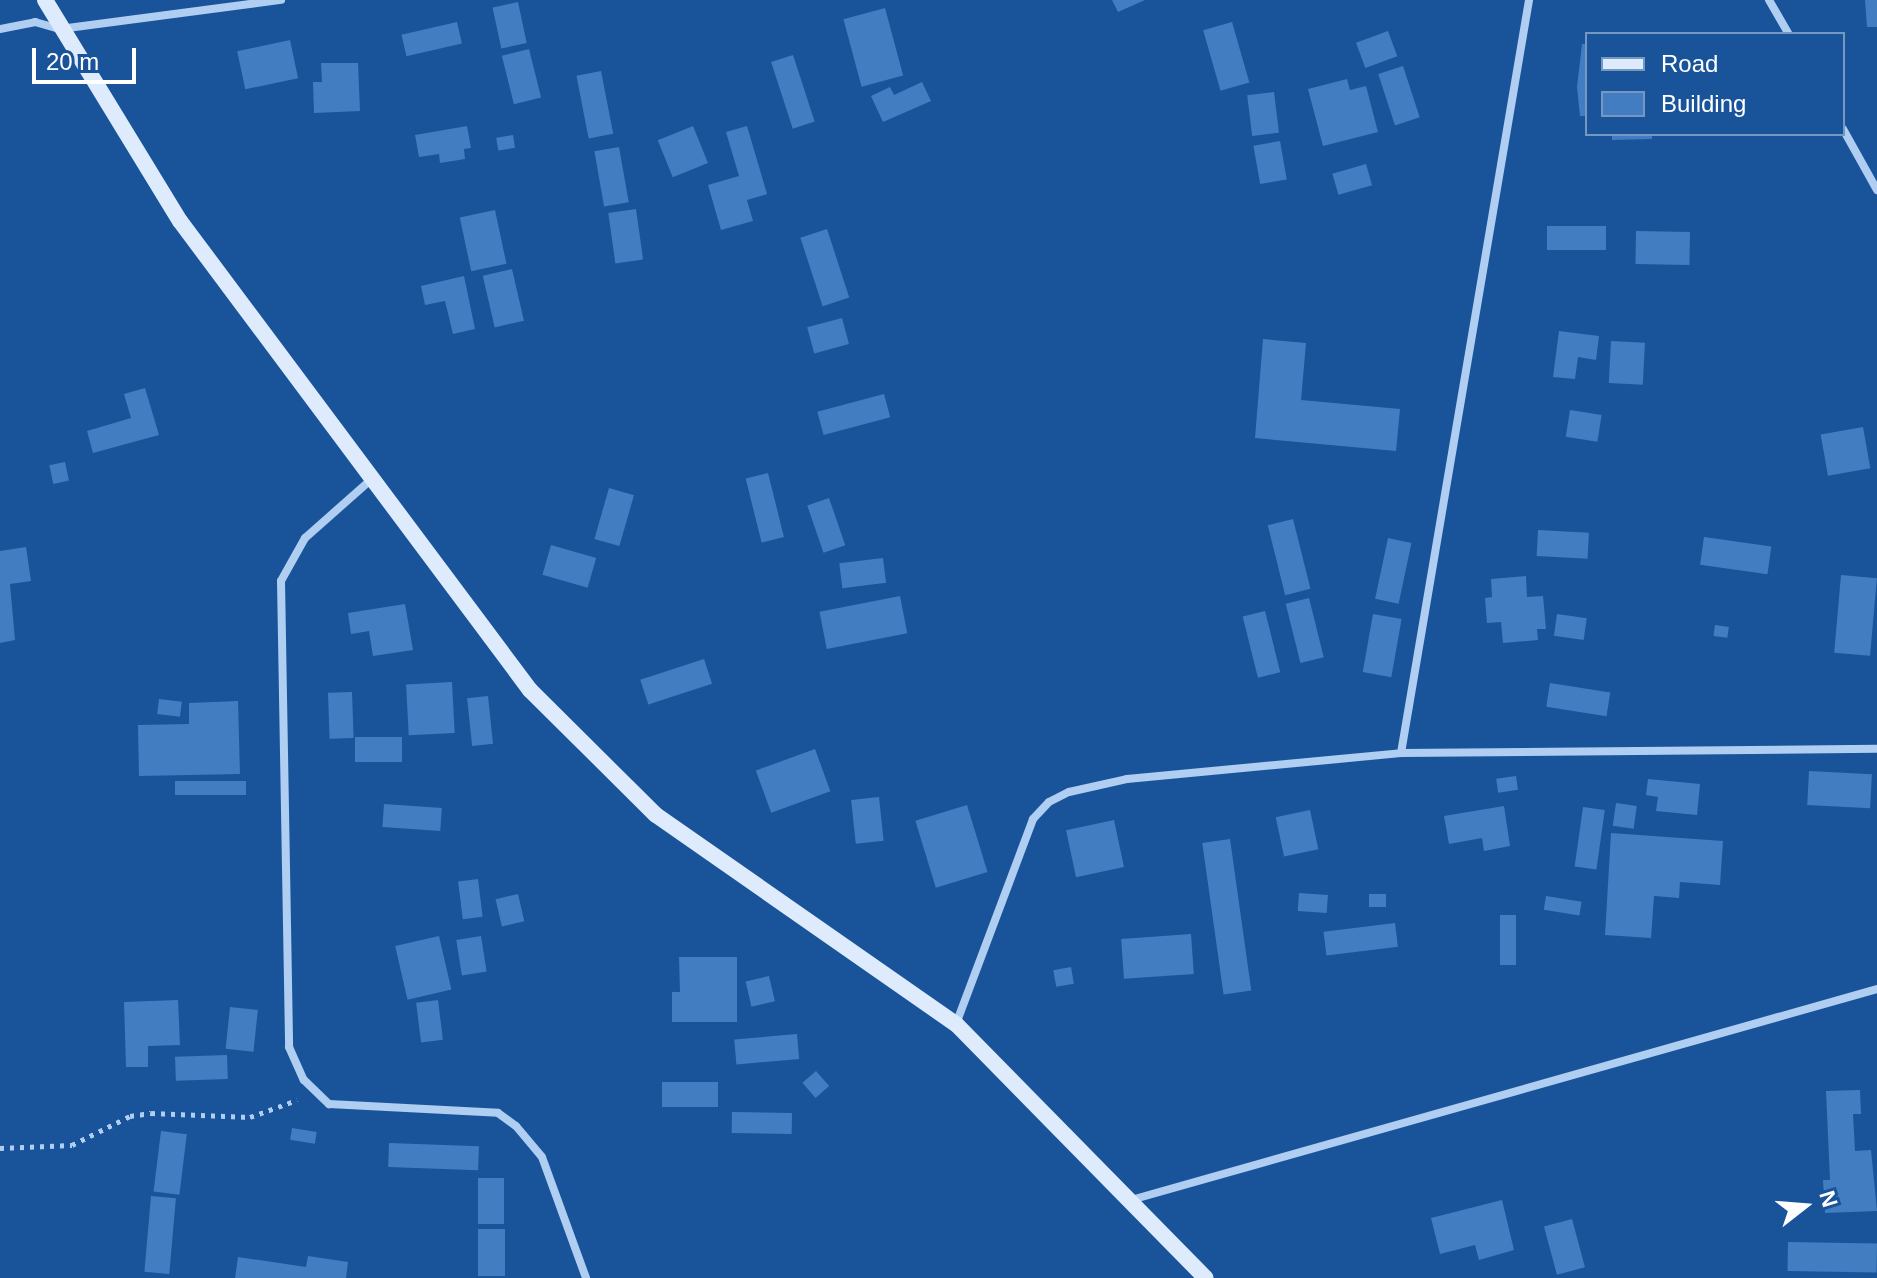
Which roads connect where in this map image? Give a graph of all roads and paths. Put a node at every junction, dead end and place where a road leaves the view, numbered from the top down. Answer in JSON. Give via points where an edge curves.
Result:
{"nodes":[{"id":1,"x":45,"y":0,"type":"edge"},
{"id":2,"x":281,"y":0,"type":"edge"},
{"id":3,"x":1529,"y":0,"type":"edge"},
{"id":4,"x":1769,"y":0,"type":"edge"},
{"id":5,"x":0,"y":29,"type":"edge"},
{"id":6,"x":60,"y":29,"type":"junction"},
{"id":7,"x":1788,"y":32,"type":"edge"},
{"id":8,"x":1845,"y":132,"type":"edge"},
{"id":9,"x":1873,"y":173,"type":"edge"},
{"id":10,"x":1877,"y":190,"type":"edge"},
{"id":11,"x":375,"y":476,"type":"junction"},
{"id":12,"x":1877,"y":749,"type":"edge"},
{"id":13,"x":1401,"y":753,"type":"junction"},
{"id":14,"x":1877,"y":989,"type":"edge"},
{"id":15,"x":956,"y":1024,"type":"junction"},
{"id":16,"x":315,"y":1093,"type":"junction"},
{"id":17,"x":0,"y":1148,"type":"edge"},
{"id":18,"x":1131,"y":1200,"type":"junction"},
{"id":19,"x":586,"y":1278,"type":"edge"},
{"id":20,"x":1206,"y":1278,"type":"edge"}],
"edges":[{"from":1,"to":6,"type":"street"},
{"from":2,"to":6,"type":"street"},
{"from":3,"to":13,"type":"street"},
{"from":4,"to":7,"type":"street"},
{"from":5,"to":6,"type":"street","via":[[35,22]]},
{"from":6,"to":11,"type":"street","via":[[180,221]]},
{"from":8,"to":9,"type":"street"},
{"from":9,"to":10,"type":"street"},
{"from":11,"to":15,"type":"street","via":[[530,690],[600,764],[656,815]]},
{"from":11,"to":16,"type":"street","via":[[305,538],[281,581],[289,1047]]},
{"from":12,"to":13,"type":"street"},
{"from":13,"to":15,"type":"street","via":[[1127,779],[1049,802],[1024,839]]},
{"from":14,"to":18,"type":"street"},
{"from":15,"to":18,"type":"street"},
{"from":16,"to":17,"type":"path","via":[[250,1117],[151,1113],[130,1116],[72,1145]]},
{"from":16,"to":19,"type":"street","via":[[329,1104],[498,1113],[542,1157]]},
{"from":18,"to":20,"type":"street"}]}
